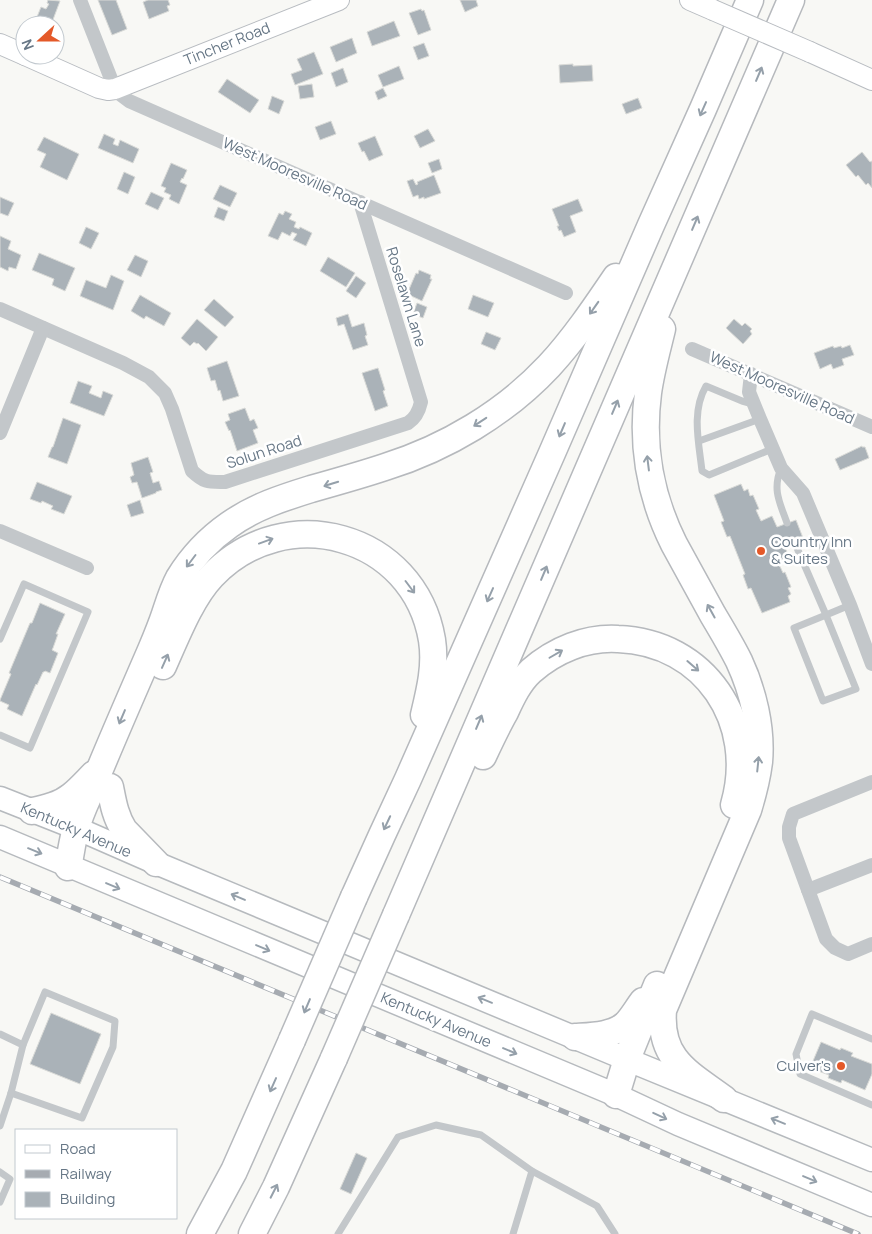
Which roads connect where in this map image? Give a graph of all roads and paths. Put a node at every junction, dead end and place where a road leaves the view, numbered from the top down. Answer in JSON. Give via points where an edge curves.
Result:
{"nodes":[{"id":1,"x":80,"y":0,"type":"edge"},
{"id":2,"x":340,"y":0,"type":"edge"},
{"id":3,"x":690,"y":0,"type":"edge"},
{"id":4,"x":750,"y":0,"type":"edge"},
{"id":5,"x":791,"y":0,"type":"edge"},
{"id":6,"x":0,"y":44,"type":"edge"},
{"id":7,"x":15,"y":51,"type":"edge"},
{"id":8,"x":47,"y":65,"type":"edge"},
{"id":9,"x":872,"y":80,"type":"edge"},
{"id":10,"x":115,"y":89,"type":"junction"},
{"id":11,"x":360,"y":202,"type":"junction"},
{"id":12,"x":652,"y":225,"type":"junction"},
{"id":13,"x":676,"y":268,"type":"junction"},
{"id":14,"x":566,"y":293,"type":"dead end"},
{"id":15,"x":0,"y":309,"type":"edge"},
{"id":16,"x":43,"y":328,"type":"junction"},
{"id":17,"x":692,"y":348,"type":"dead end"},
{"id":18,"x":751,"y":374,"type":"junction"},
{"id":19,"x":421,"y":402,"type":"joint"},
{"id":20,"x":754,"y":404,"type":"junction"},
{"id":21,"x":760,"y":420,"type":"junction"},
{"id":22,"x":872,"y":427,"type":"edge"},
{"id":23,"x":0,"y":433,"type":"edge"},
{"id":24,"x":698,"y":441,"type":"junction"},
{"id":25,"x":772,"y":449,"type":"junction"},
{"id":26,"x":781,"y":468,"type":"junction"},
{"id":27,"x":787,"y":523,"type":"dead end"},
{"id":28,"x":0,"y":531,"type":"edge"},
{"id":29,"x":794,"y":541,"type":"dead end"},
{"id":30,"x":87,"y":568,"type":"dead end"},
{"id":31,"x":850,"y":605,"type":"junction"},
{"id":32,"x":826,"y":615,"type":"junction"},
{"id":33,"x":0,"y":639,"type":"edge"},
{"id":34,"x":872,"y":664,"type":"edge"},
{"id":35,"x":0,"y":735,"type":"edge"},
{"id":36,"x":106,"y":777,"type":"junction"},
{"id":37,"x":408,"y":779,"type":"junction"},
{"id":38,"x":872,"y":782,"type":"edge"},
{"id":39,"x":0,"y":798,"type":"edge"},
{"id":40,"x":32,"y":811,"type":"junction"},
{"id":41,"x":83,"y":831,"type":"junction"},
{"id":42,"x":0,"y":838,"type":"edge"},
{"id":43,"x":156,"y":863,"type":"junction"},
{"id":44,"x":872,"y":865,"type":"edge"},
{"id":45,"x":68,"y":867,"type":"junction"},
{"id":46,"x":808,"y":890,"type":"junction"},
{"id":47,"x":400,"y":905,"type":"junction"},
{"id":48,"x":872,"y":944,"type":"edge"},
{"id":49,"x":660,"y":976,"type":"junction"},
{"id":50,"x":663,"y":1010,"type":"junction"},
{"id":51,"x":0,"y":1034,"type":"edge"},
{"id":52,"x":575,"y":1037,"type":"junction"},
{"id":53,"x":872,"y":1039,"type":"edge"},
{"id":54,"x":23,"y":1045,"type":"junction"},
{"id":55,"x":632,"y":1061,"type":"junction"},
{"id":56,"x":11,"y":1093,"type":"junction"},
{"id":57,"x":616,"y":1095,"type":"junction"},
{"id":58,"x":724,"y":1099,"type":"junction"},
{"id":59,"x":872,"y":1105,"type":"edge"},
{"id":60,"x":0,"y":1126,"type":"edge"},
{"id":61,"x":872,"y":1160,"type":"edge"},
{"id":62,"x":532,"y":1170,"type":"junction"},
{"id":63,"x":0,"y":1172,"type":"edge"},
{"id":64,"x":0,"y":1202,"type":"edge"},
{"id":65,"x":872,"y":1205,"type":"edge"},
{"id":66,"x":200,"y":1234,"type":"edge"},
{"id":67,"x":252,"y":1234,"type":"edge"},
{"id":68,"x":338,"y":1234,"type":"edge"},
{"id":69,"x":513,"y":1234,"type":"edge"},
{"id":70,"x":615,"y":1234,"type":"edge"}],
"edges":[{"from":1,"to":10,"type":"street"},
{"from":2,"to":10,"type":"street","name":"Tincher Road"},
{"from":3,"to":9,"type":"street","bridge":true},
{"from":4,"to":12,"type":"highway","one_way":true},
{"from":13,"to":5,"type":"highway","one_way":true},
{"from":6,"to":7,"type":"street","name":"West Mooresville Road"},
{"from":8,"to":10,"type":"street","name":"West Mooresville Road","via":[[99,88]]},
{"from":10,"to":11,"type":"street","name":"West Mooresville Road","via":[[130,101]]},
{"from":11,"to":14,"type":"street","name":"West Mooresville Road"},
{"from":11,"to":19,"type":"street","name":"Roselawn Lane"},
{"from":12,"to":36,"type":"highway","one_way":true,"via":[[570,341],[541,374],[502,407],[454,437],[415,456],[278,499],[244,514],[203,547],[178,581]]},
{"from":12,"to":37,"type":"highway","one_way":true},
{"from":47,"to":13,"type":"highway","one_way":true},
{"from":50,"to":13,"type":"highway","one_way":true,"via":[[748,810],[759,760],[755,710],[745,677],[665,526],[650,478],[646,449],[649,391]]},
{"from":15,"to":16,"type":"street","name":"Solun Road"},
{"from":16,"to":19,"type":"street","name":"Solun Road","via":[[150,377],[165,393],[192,471],[208,482],[225,482],[408,423],[418,414]]},
{"from":16,"to":23,"type":"street"},
{"from":17,"to":18,"type":"street","name":"West Mooresville Road"},
{"from":18,"to":20,"type":"street","via":[[748,392]]},
{"from":18,"to":22,"type":"street","name":"West Mooresville Road"},
{"from":20,"to":21,"type":"street"},
{"from":20,"to":24,"type":"lane","via":[[706,386],[696,421]]},
{"from":21,"to":24,"type":"lane"},
{"from":21,"to":25,"type":"street"},
{"from":24,"to":25,"type":"lane","via":[[702,471],[709,475]]},
{"from":25,"to":26,"type":"street"},
{"from":26,"to":27,"type":"lane","via":[[776,490]]},
{"from":26,"to":31,"type":"street","via":[[804,493]]},
{"from":28,"to":30,"type":"street"},
{"from":29,"to":32,"type":"lane"},
{"from":31,"to":32,"type":"lane"},
{"from":31,"to":34,"type":"street"},
{"from":32,"to":32,"type":"lane","via":[[856,688],[823,701],[794,628]]},
{"from":33,"to":35,"type":"lane","via":[[24,584],[88,612],[30,748]]},
{"from":36,"to":37,"type":"highway","one_way":true,"via":[[194,600],[206,583],[228,561],[246,549],[275,538],[317,534],[362,547],[392,567],[406,582],[426,618],[432,639],[433,669]]},
{"from":36,"to":40,"type":"highway","via":[[53,806]]},
{"from":36,"to":41,"type":"highway"},
{"from":36,"to":43,"type":"highway","via":[[120,824]]},
{"from":37,"to":66,"type":"highway","one_way":true,"bridge":true,"via":[[234,1171]]},
{"from":38,"to":46,"type":"street","via":[[792,814],[789,838]]},
{"from":39,"to":40,"type":"main road","name":"Kentucky Avenue"},
{"from":40,"to":41,"type":"main road","name":"Kentucky Avenue"},
{"from":41,"to":43,"type":"main road","name":"Kentucky Avenue"},
{"from":41,"to":45,"type":"highway"},
{"from":42,"to":45,"type":"main road","name":"Kentucky Avenue","one_way":true},
{"from":52,"to":43,"type":"main road","name":"Kentucky Avenue","one_way":true},
{"from":44,"to":46,"type":"street"},
{"from":45,"to":57,"type":"main road","name":"Kentucky Avenue","one_way":true},
{"from":46,"to":48,"type":"street","via":[[826,939],[835,948],[848,954]]},
{"from":47,"to":49,"type":"highway","one_way":true,"via":[[422,877],[518,685],[530,672],[563,649],[585,642],[608,638],[651,644],[690,662],[716,690],[730,716],[740,758],[731,814]]},
{"from":67,"to":47,"type":"highway","one_way":true,"bridge":true,"via":[[280,1179]]},
{"from":49,"to":52,"type":"highway","via":[[623,1026],[606,1033]]},
{"from":49,"to":55,"type":"highway"},
{"from":50,"to":55,"type":"highway"},
{"from":50,"to":58,"type":"highway","via":[[662,1029],[670,1053],[683,1068]]},
{"from":51,"to":54,"type":"lane"},
{"from":52,"to":55,"type":"main road","name":"Kentucky Avenue"},
{"from":53,"to":59,"type":"lane","via":[[812,1014],[796,1054],[800,1074]]},
{"from":54,"to":56,"type":"lane"},
{"from":54,"to":56,"type":"lane","via":[[45,992],[115,1021],[113,1047],[82,1118]]},
{"from":55,"to":57,"type":"highway"},
{"from":55,"to":58,"type":"main road","name":"Kentucky Avenue"},
{"from":56,"to":60,"type":"lane"},
{"from":57,"to":65,"type":"main road","name":"Kentucky Avenue","one_way":true},
{"from":61,"to":58,"type":"main road","name":"Kentucky Avenue","one_way":true},
{"from":62,"to":68,"type":"lane","via":[[481,1135],[436,1125],[398,1137]]},
{"from":62,"to":69,"type":"lane"},
{"from":62,"to":70,"type":"lane","via":[[597,1206]]},
{"from":63,"to":64,"type":"lane","via":[[10,1179]]}]}
